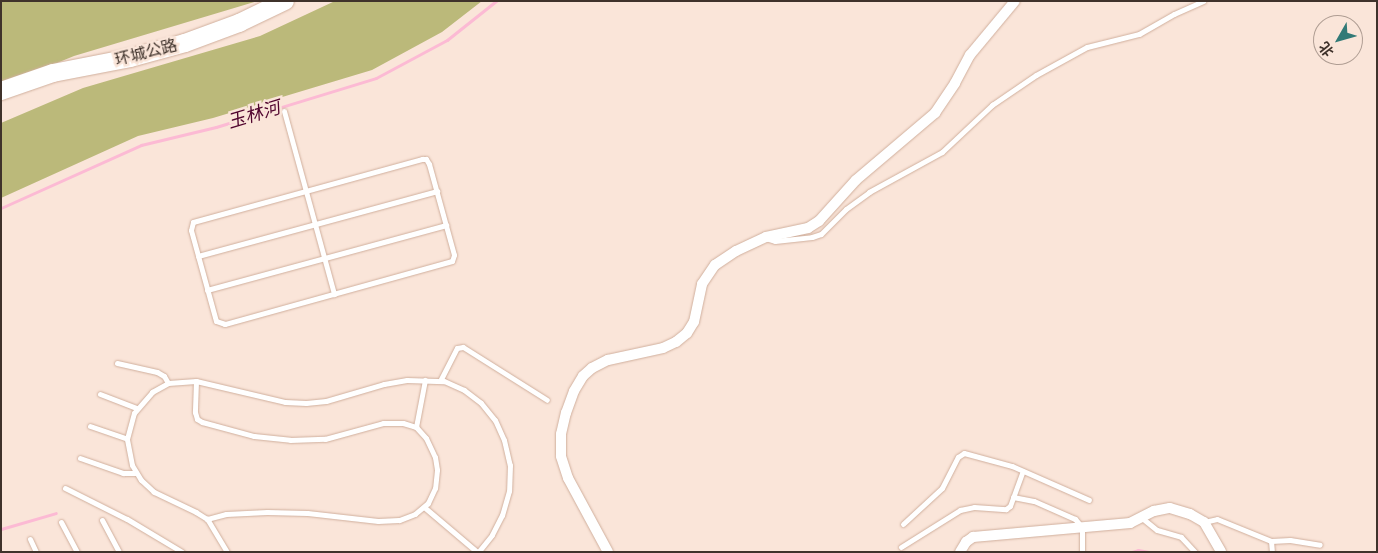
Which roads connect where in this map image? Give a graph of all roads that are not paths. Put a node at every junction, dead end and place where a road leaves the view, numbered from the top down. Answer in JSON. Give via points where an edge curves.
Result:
{"nodes":[{"id":1,"x":285,"y":1,"type":"edge"},
{"id":2,"x":1015,"y":1,"type":"edge"},
{"id":3,"x":1203,"y":1,"type":"edge"},
{"id":4,"x":1,"y":91,"type":"edge"},
{"id":5,"x":284,"y":111,"type":"dead end"},
{"id":6,"x":306,"y":190,"type":"junction"},
{"id":7,"x":437,"y":191,"type":"junction"},
{"id":8,"x":315,"y":224,"type":"junction"},
{"id":9,"x":446,"y":225,"type":"junction"},
{"id":10,"x":766,"y":237,"type":"junction"},
{"id":11,"x":198,"y":256,"type":"junction"},
{"id":12,"x":324,"y":258,"type":"junction"},
{"id":13,"x":207,"y":290,"type":"junction"},
{"id":14,"x":334,"y":294,"type":"junction"},
{"id":15,"x":117,"y":363,"type":"dead end"},
{"id":16,"x":425,"y":380,"type":"junction"},
{"id":17,"x":196,"y":381,"type":"junction"},
{"id":18,"x":440,"y":381,"type":"junction"},
{"id":19,"x":168,"y":384,"type":"junction"},
{"id":20,"x":100,"y":394,"type":"dead end"},
{"id":21,"x":547,"y":400,"type":"dead end"},
{"id":22,"x":137,"y":408,"type":"junction"},
{"id":23,"x":90,"y":426,"type":"dead end"},
{"id":24,"x":416,"y":427,"type":"junction"},
{"id":25,"x":127,"y":439,"type":"junction"},
{"id":26,"x":80,"y":458,"type":"dead end"},
{"id":27,"x":1023,"y":470,"type":"junction"},
{"id":28,"x":136,"y":473,"type":"junction"},
{"id":29,"x":65,"y":488,"type":"dead end"},
{"id":30,"x":1013,"y":497,"type":"junction"},
{"id":31,"x":1089,"y":500,"type":"dead end"},
{"id":32,"x":424,"y":507,"type":"junction"},
{"id":33,"x":1142,"y":518,"type":"junction"},
{"id":34,"x":207,"y":519,"type":"junction"},
{"id":35,"x":102,"y":520,"type":"dead end"},
{"id":36,"x":61,"y":522,"type":"dead end"},
{"id":37,"x":1204,"y":522,"type":"junction"},
{"id":38,"x":903,"y":524,"type":"dead end"},
{"id":39,"x":1082,"y":527,"type":"junction"},
{"id":40,"x":30,"y":539,"type":"dead end"},
{"id":41,"x":1271,"y":541,"type":"junction"},
{"id":42,"x":1320,"y":545,"type":"dead end"},
{"id":43,"x":901,"y":547,"type":"dead end"},
{"id":44,"x":36,"y":552,"type":"edge"},
{"id":45,"x":77,"y":552,"type":"edge"},
{"id":46,"x":119,"y":552,"type":"edge"},
{"id":47,"x":182,"y":552,"type":"edge"},
{"id":48,"x":227,"y":552,"type":"edge"},
{"id":49,"x":477,"y":552,"type":"edge"},
{"id":50,"x":608,"y":552,"type":"edge"},
{"id":51,"x":960,"y":552,"type":"edge"},
{"id":52,"x":1082,"y":552,"type":"edge"},
{"id":53,"x":1195,"y":552,"type":"edge"},
{"id":54,"x":1221,"y":552,"type":"edge"},
{"id":55,"x":1272,"y":552,"type":"edge"}],
"edges":[{"from":1,"to":4,"type":"highway","name":"环城公路","via":[[217,32],[158,51],[32,79]]},
{"from":2,"to":10,"type":"street","via":[[970,55],[950,92],[928,121],[856,180],[814,225]]},
{"from":3,"to":10,"type":"lane","via":[[1138,34],[1087,48],[1036,75],[992,105],[942,152],[869,192],[821,234],[775,241]]},
{"from":5,"to":6,"type":"lane"},
{"from":6,"to":7,"type":"lane","via":[[424,158],[428,161]]},
{"from":6,"to":8,"type":"lane"},
{"from":6,"to":11,"type":"lane","via":[[193,222],[190,227]]},
{"from":7,"to":8,"type":"lane"},
{"from":7,"to":9,"type":"lane"},
{"from":8,"to":11,"type":"lane"},
{"from":8,"to":12,"type":"lane"},
{"from":9,"to":12,"type":"lane"},
{"from":9,"to":14,"type":"lane","via":[[454,255],[452,261]]},
{"from":10,"to":50,"type":"street","via":[[722,260],[708,272],[702,284],[694,322],[682,338],[663,348],[602,362],[587,372],[574,391],[561,434],[564,467]]},
{"from":11,"to":13,"type":"lane"},
{"from":12,"to":13,"type":"lane"},
{"from":12,"to":14,"type":"lane"},
{"from":13,"to":14,"type":"lane","via":[[215,318],[222,324]]},
{"from":15,"to":19,"type":"lane","via":[[157,372]]},
{"from":16,"to":17,"type":"lane","via":[[395,381],[326,401],[306,403],[285,402]]},
{"from":16,"to":18,"type":"lane"},
{"from":16,"to":24,"type":"lane"},
{"from":17,"to":19,"type":"lane"},
{"from":17,"to":24,"type":"lane","via":[[197,419],[254,436],[308,440],[343,435],[390,422]]},
{"from":18,"to":21,"type":"lane","via":[[457,348],[463,347]]},
{"from":18,"to":49,"type":"lane","via":[[464,390],[481,403],[497,425],[508,453],[510,478],[506,503],[497,526]]},
{"from":19,"to":22,"type":"lane","via":[[152,392]]},
{"from":20,"to":22,"type":"lane"},
{"from":22,"to":25,"type":"lane"},
{"from":23,"to":25,"type":"lane"},
{"from":24,"to":32,"type":"lane","via":[[429,444],[437,470],[433,493]]},
{"from":25,"to":28,"type":"lane"},
{"from":26,"to":28,"type":"lane","via":[[122,473]]},
{"from":27,"to":30,"type":"lane"},
{"from":27,"to":31,"type":"lane"},
{"from":27,"to":38,"type":"lane","via":[[961,454],[942,488]]},
{"from":28,"to":34,"type":"lane","via":[[154,492]]},
{"from":29,"to":47,"type":"lane","via":[[127,519]]},
{"from":30,"to":39,"type":"lane","via":[[1075,519]]},
{"from":30,"to":43,"type":"lane","via":[[1006,509],[974,507],[960,510]]},
{"from":32,"to":34,"type":"lane","via":[[405,519],[389,522],[273,512],[226,514]]},
{"from":32,"to":49,"type":"lane"},
{"from":33,"to":37,"type":"street","via":[[1154,511],[1170,508]]},
{"from":33,"to":39,"type":"street","via":[[1130,523]]},
{"from":33,"to":53,"type":"lane","via":[[1157,530],[1181,536]]},
{"from":34,"to":48,"type":"lane"},
{"from":35,"to":46,"type":"lane"},
{"from":36,"to":45,"type":"lane"},
{"from":37,"to":41,"type":"lane","via":[[1217,519]]},
{"from":37,"to":54,"type":"street"},
{"from":39,"to":51,"type":"street","via":[[973,537]]},
{"from":39,"to":52,"type":"lane"},
{"from":40,"to":44,"type":"lane"},
{"from":41,"to":42,"type":"lane","via":[[1290,540]]},
{"from":41,"to":55,"type":"lane"}]}
